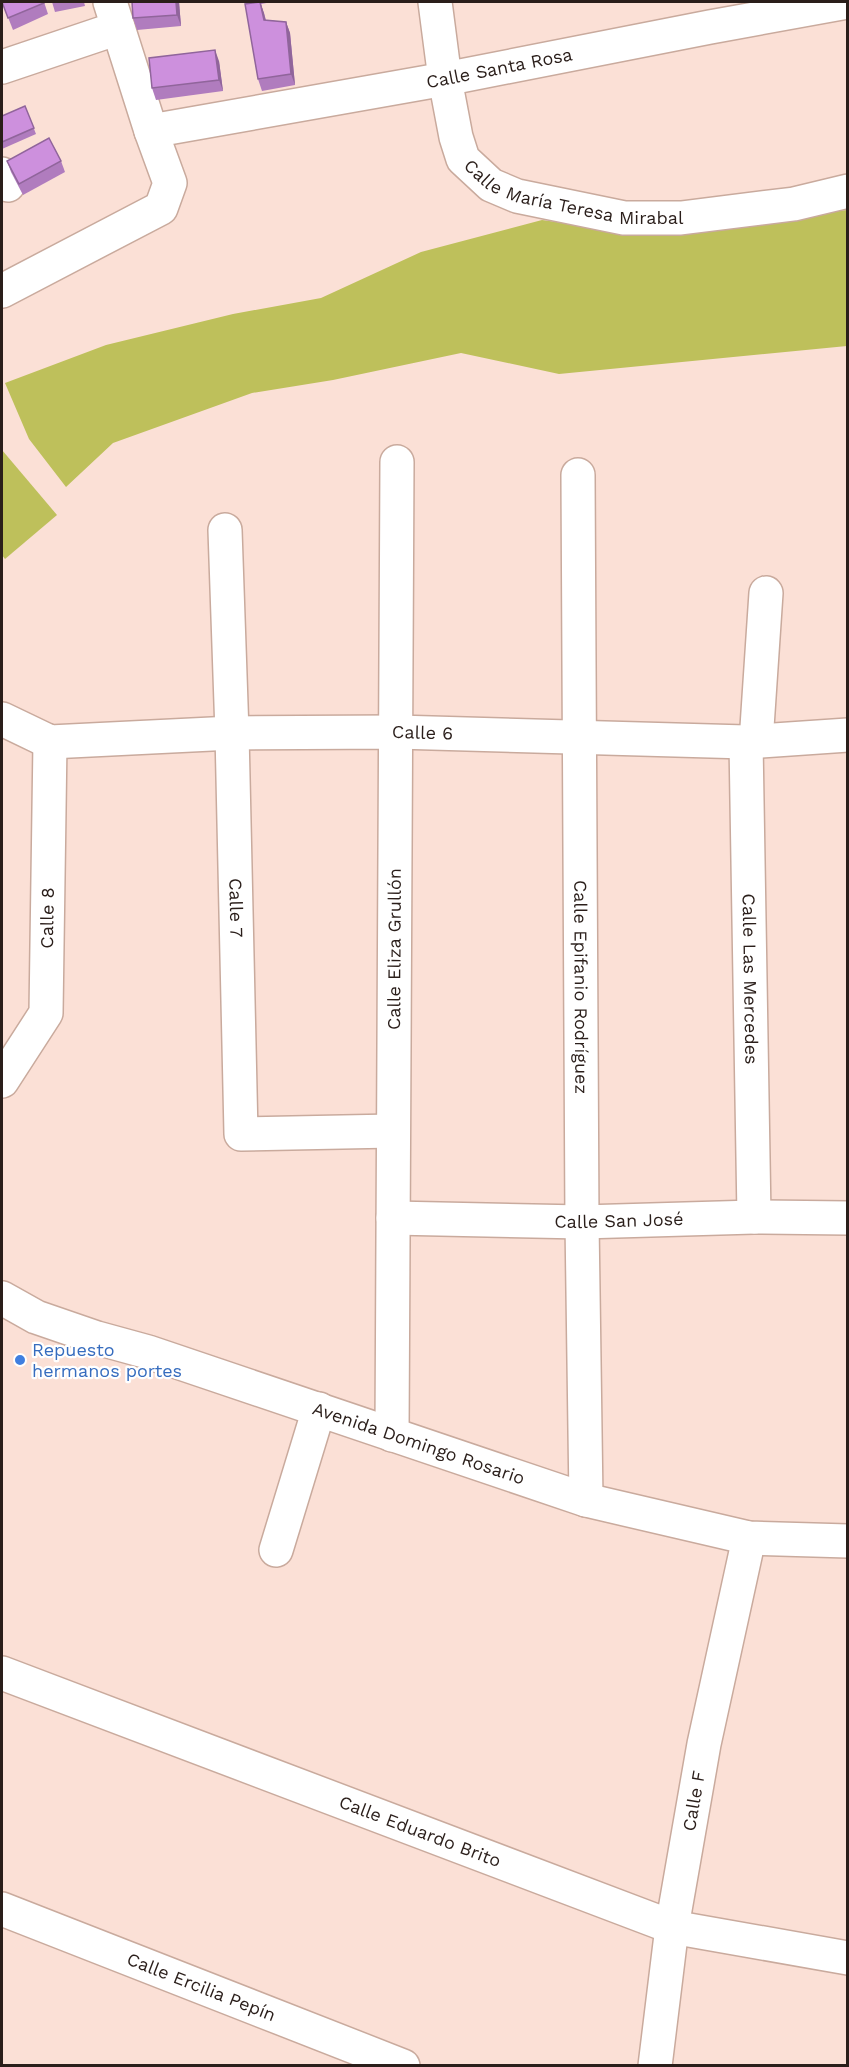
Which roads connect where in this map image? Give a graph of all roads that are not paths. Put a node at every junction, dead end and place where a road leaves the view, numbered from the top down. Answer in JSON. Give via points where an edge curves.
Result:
{"nodes":[{"id":1,"x":435,"y":2,"type":"edge"},
{"id":2,"x":848,"y":2,"type":"edge"},
{"id":3,"x":706,"y":14,"type":"edge"},
{"id":4,"x":114,"y":15,"type":"edge"},
{"id":5,"x":2,"y":67,"type":"edge"},
{"id":6,"x":445,"y":79,"type":"junction"},
{"id":7,"x":151,"y":131,"type":"junction"},
{"id":8,"x":848,"y":191,"type":"edge"},
{"id":9,"x":2,"y":291,"type":"edge"},
{"id":10,"x":397,"y":462,"type":"dead end"},
{"id":11,"x":578,"y":475,"type":"dead end"},
{"id":12,"x":225,"y":530,"type":"dead end"},
{"id":13,"x":766,"y":593,"type":"dead end"},
{"id":14,"x":2,"y":719,"type":"edge"},
{"id":15,"x":397,"y":732,"type":"junction"},
{"id":16,"x":232,"y":733,"type":"junction"},
{"id":17,"x":848,"y":735,"type":"edge"},
{"id":18,"x":579,"y":738,"type":"junction"},
{"id":19,"x":50,"y":742,"type":"junction"},
{"id":20,"x":751,"y":742,"type":"junction"},
{"id":21,"x":2,"y":1081,"type":"edge"},
{"id":22,"x":393,"y":1131,"type":"junction"},
{"id":23,"x":754,"y":1217,"type":"junction"},
{"id":24,"x":393,"y":1218,"type":"junction"},
{"id":25,"x":848,"y":1218,"type":"edge"},
{"id":26,"x":582,"y":1222,"type":"junction"},
{"id":27,"x":2,"y":1298,"type":"edge"},
{"id":28,"x":319,"y":1409,"type":"junction"},
{"id":29,"x":392,"y":1435,"type":"junction"},
{"id":30,"x":586,"y":1500,"type":"junction"},
{"id":31,"x":749,"y":1538,"type":"junction"},
{"id":32,"x":848,"y":1541,"type":"edge"},
{"id":33,"x":276,"y":1550,"type":"dead end"},
{"id":34,"x":2,"y":1673,"type":"edge"},
{"id":35,"x":2,"y":1909,"type":"edge"},
{"id":36,"x":672,"y":1927,"type":"junction"},
{"id":37,"x":848,"y":1958,"type":"edge"},
{"id":38,"x":403,"y":2066,"type":"edge"},
{"id":39,"x":655,"y":2066,"type":"edge"}],
"edges":[{"from":1,"to":6,"type":"street","name":"Calle María Teresa Mirabal"},
{"from":2,"to":3,"type":"street","name":"Calle Santa Rosa"},
{"from":3,"to":6,"type":"street","name":"Calle Santa Rosa"},
{"from":4,"to":5,"type":"street"},
{"from":4,"to":7,"type":"street"},
{"from":6,"to":7,"type":"street","name":"Calle Santa Rosa"},
{"from":6,"to":8,"type":"street","name":"Calle María Teresa Mirabal","via":[[463,159],[491,184],[517,196],[624,218],[681,218],[794,204]]},
{"from":7,"to":9,"type":"street","via":[[170,183],[161,207]]},
{"from":10,"to":15,"type":"street","name":"Calle Eliza Grullón"},
{"from":11,"to":18,"type":"street","name":"Calle Epifanio Rodríguez"},
{"from":12,"to":16,"type":"street","name":"Calle 7"},
{"from":13,"to":20,"type":"street","name":"Calle Las Mercedes"},
{"from":14,"to":19,"type":"street","name":"Calle 6"},
{"from":15,"to":16,"type":"street","name":"Calle 6"},
{"from":15,"to":18,"type":"street","name":"Calle 6"},
{"from":15,"to":22,"type":"street","name":"Calle Eliza Grullón"},
{"from":16,"to":19,"type":"street","name":"Calle 6"},
{"from":16,"to":22,"type":"street","name":"Calle 7","via":[[241,1134]]},
{"from":17,"to":20,"type":"street","name":"Calle 6"},
{"from":18,"to":20,"type":"street","name":"Calle 6"},
{"from":18,"to":26,"type":"street","name":"Calle Epifanio Rodríguez"},
{"from":19,"to":21,"type":"street","name":"Calle 8","via":[[46,1013]]},
{"from":20,"to":23,"type":"street","name":"Calle Las Mercedes"},
{"from":22,"to":24,"type":"street","name":"Calle Eliza Grullón"},
{"from":23,"to":25,"type":"street","name":"Calle San José"},
{"from":23,"to":26,"type":"street","name":"Calle San José"},
{"from":24,"to":26,"type":"street","name":"Calle San José"},
{"from":24,"to":29,"type":"street","name":"Calle Eliza Grullón"},
{"from":26,"to":30,"type":"street","name":"Calle Epifanio Rodríguez"},
{"from":27,"to":28,"type":"street","name":"Avenida Domingo Rosario","via":[[36,1317]]},
{"from":28,"to":29,"type":"street","name":"Avenida Domingo Rosario"},
{"from":28,"to":33,"type":"street"},
{"from":29,"to":30,"type":"street","name":"Avenida Domingo Rosario"},
{"from":30,"to":31,"type":"street","name":"Avenida Domingo Rosario"},
{"from":31,"to":32,"type":"street","name":"Avenida Domingo Rosario"},
{"from":31,"to":36,"type":"street","name":"Calle F","via":[[704,1744]]},
{"from":34,"to":36,"type":"street","name":"Calle Eduardo Brito"},
{"from":35,"to":38,"type":"street","name":"Calle Ercilia Pepín"},
{"from":36,"to":37,"type":"street","name":"Calle Eduardo Brito"},
{"from":36,"to":39,"type":"street","name":"Calle F"}]}
